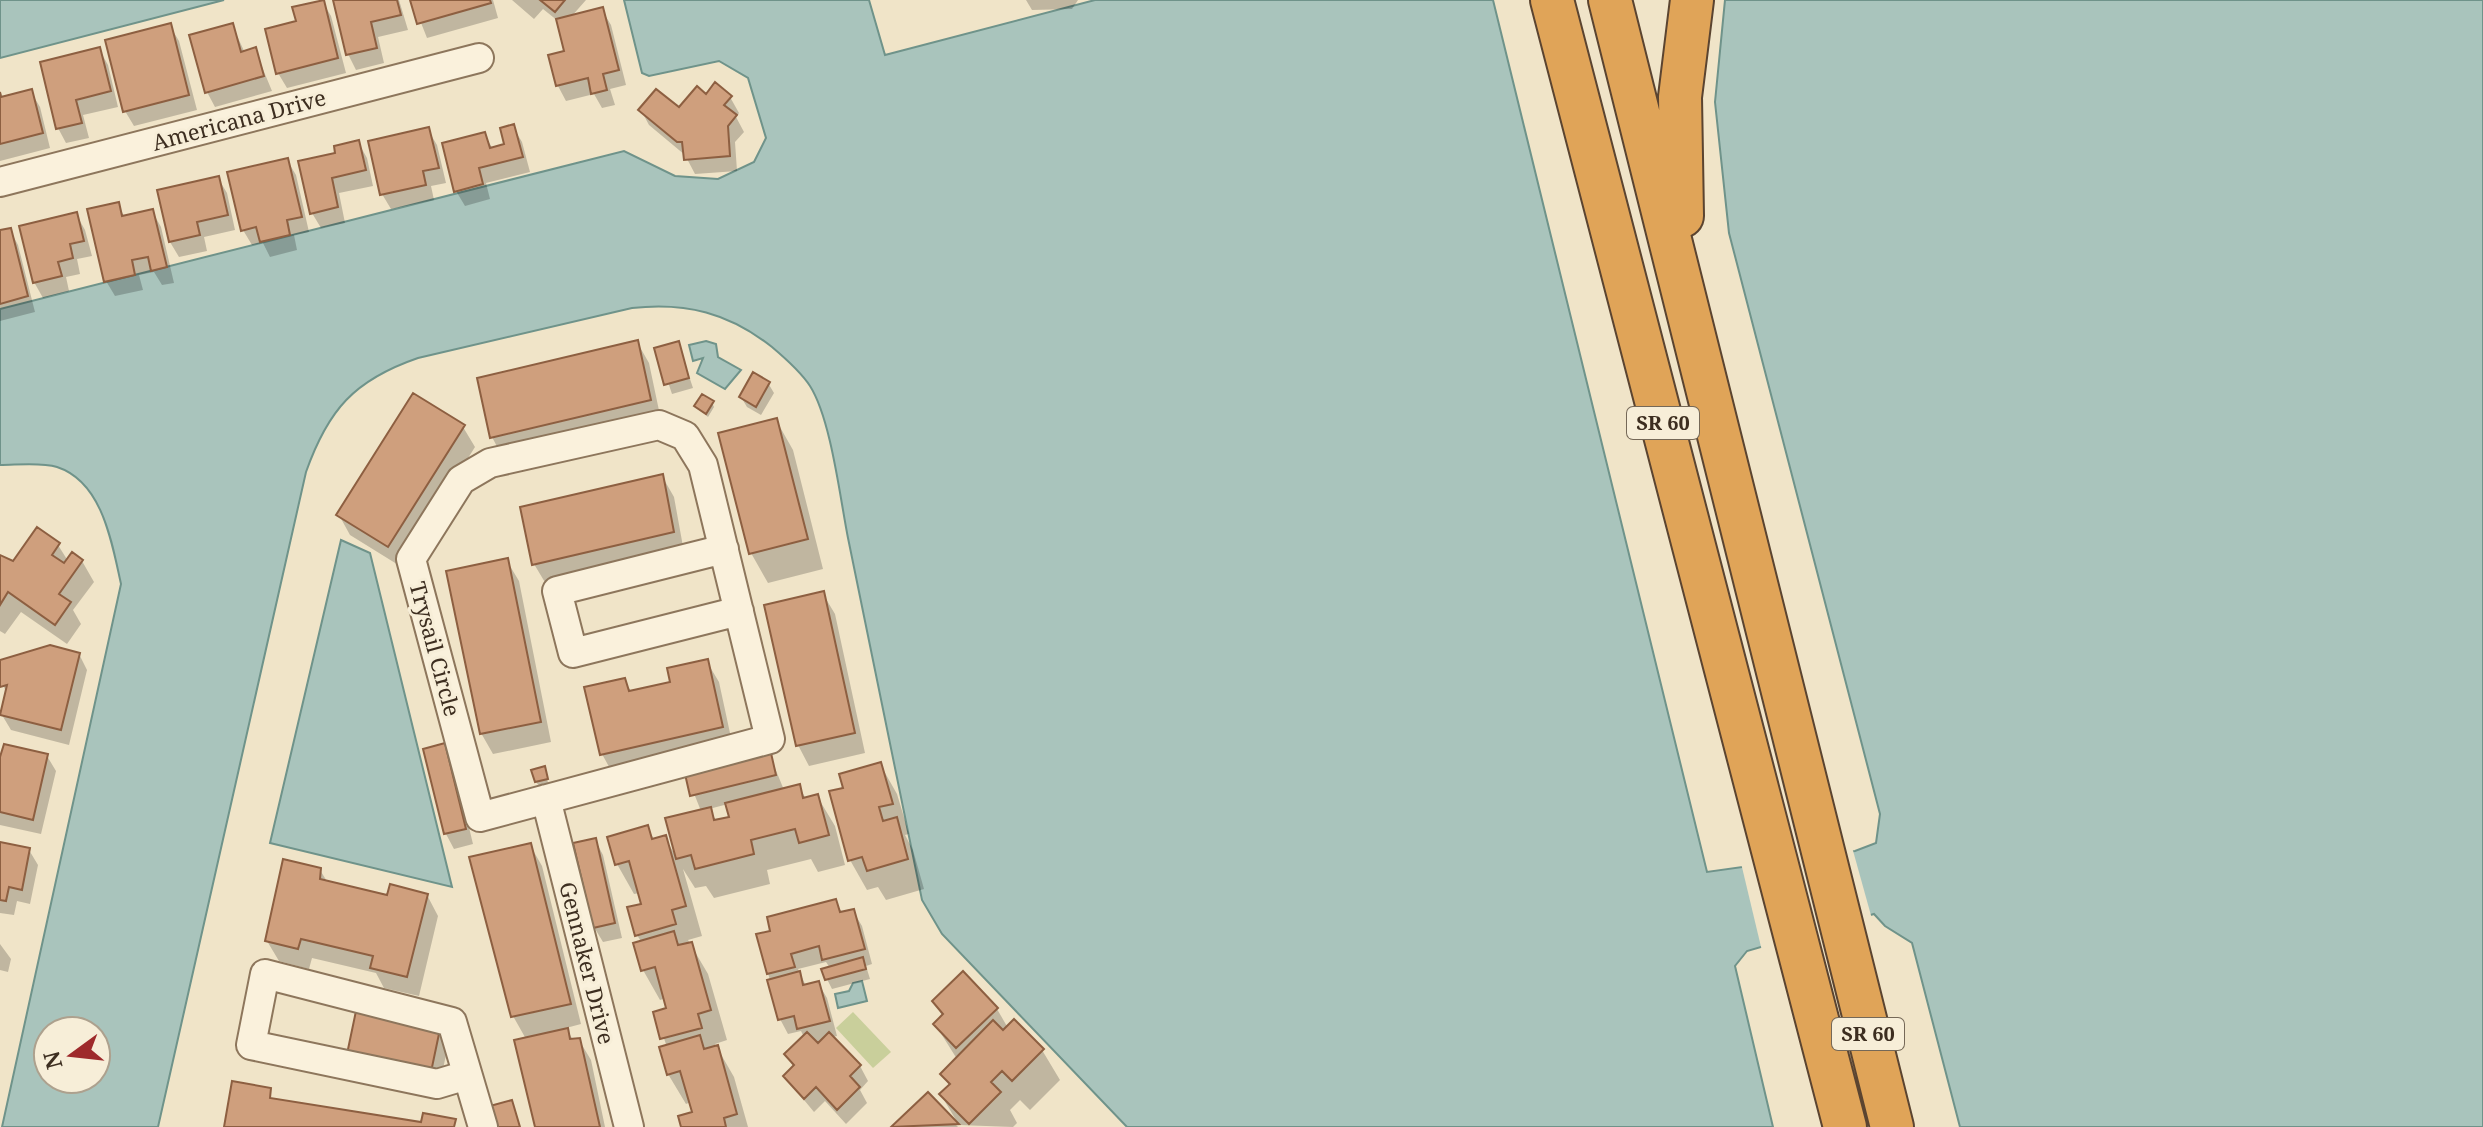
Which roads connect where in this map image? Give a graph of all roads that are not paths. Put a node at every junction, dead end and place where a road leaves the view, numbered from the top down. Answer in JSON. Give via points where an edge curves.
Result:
{"nodes":[{"id":1,"x":1552,"y":0,"type":"edge"},
{"id":2,"x":1610,"y":0,"type":"edge"},
{"id":3,"x":1692,"y":0,"type":"edge"},
{"id":4,"x":479,"y":58,"type":"dead end"},
{"id":5,"x":0,"y":182,"type":"edge"},
{"id":6,"x":1683,"y":285,"type":"junction"},
{"id":7,"x":724,"y":549,"type":"junction"},
{"id":8,"x":739,"y":611,"type":"junction"},
{"id":9,"x":546,"y":799,"type":"junction"},
{"id":10,"x":467,"y":1075,"type":"junction"},
{"id":11,"x":483,"y":1127,"type":"edge"},
{"id":12,"x":629,"y":1127,"type":"edge"},
{"id":13,"x":1845,"y":1127,"type":"edge"},
{"id":14,"x":1892,"y":1127,"type":"edge"}],
"edges":[{"from":1,"to":13,"type":"highway","number":"SR 60"},
{"from":2,"to":6,"type":"highway","number":"SR 60"},
{"from":3,"to":6,"type":"highway","via":[[1680,97]]},
{"from":4,"to":5,"type":"street","name":"Americana Drive"},
{"from":6,"to":14,"type":"highway","number":"SR 60"},
{"from":7,"to":8,"type":"street","name":"Trysail Circle"},
{"from":7,"to":8,"type":"street","via":[[557,591],[573,653]]},
{"from":7,"to":9,"type":"street","name":"Trysail Circle","via":[[703,465],[685,436],[659,425],[490,463],[461,480],[411,559],[419,590],[480,817]]},
{"from":8,"to":9,"type":"street","name":"Trysail Circle","via":[[770,739]]},
{"from":9,"to":12,"type":"street","name":"Gennaker Drive"},
{"from":10,"to":10,"type":"street","via":[[452,1022],[265,974],[251,1045],[437,1084]]},
{"from":10,"to":11,"type":"street"}]}
